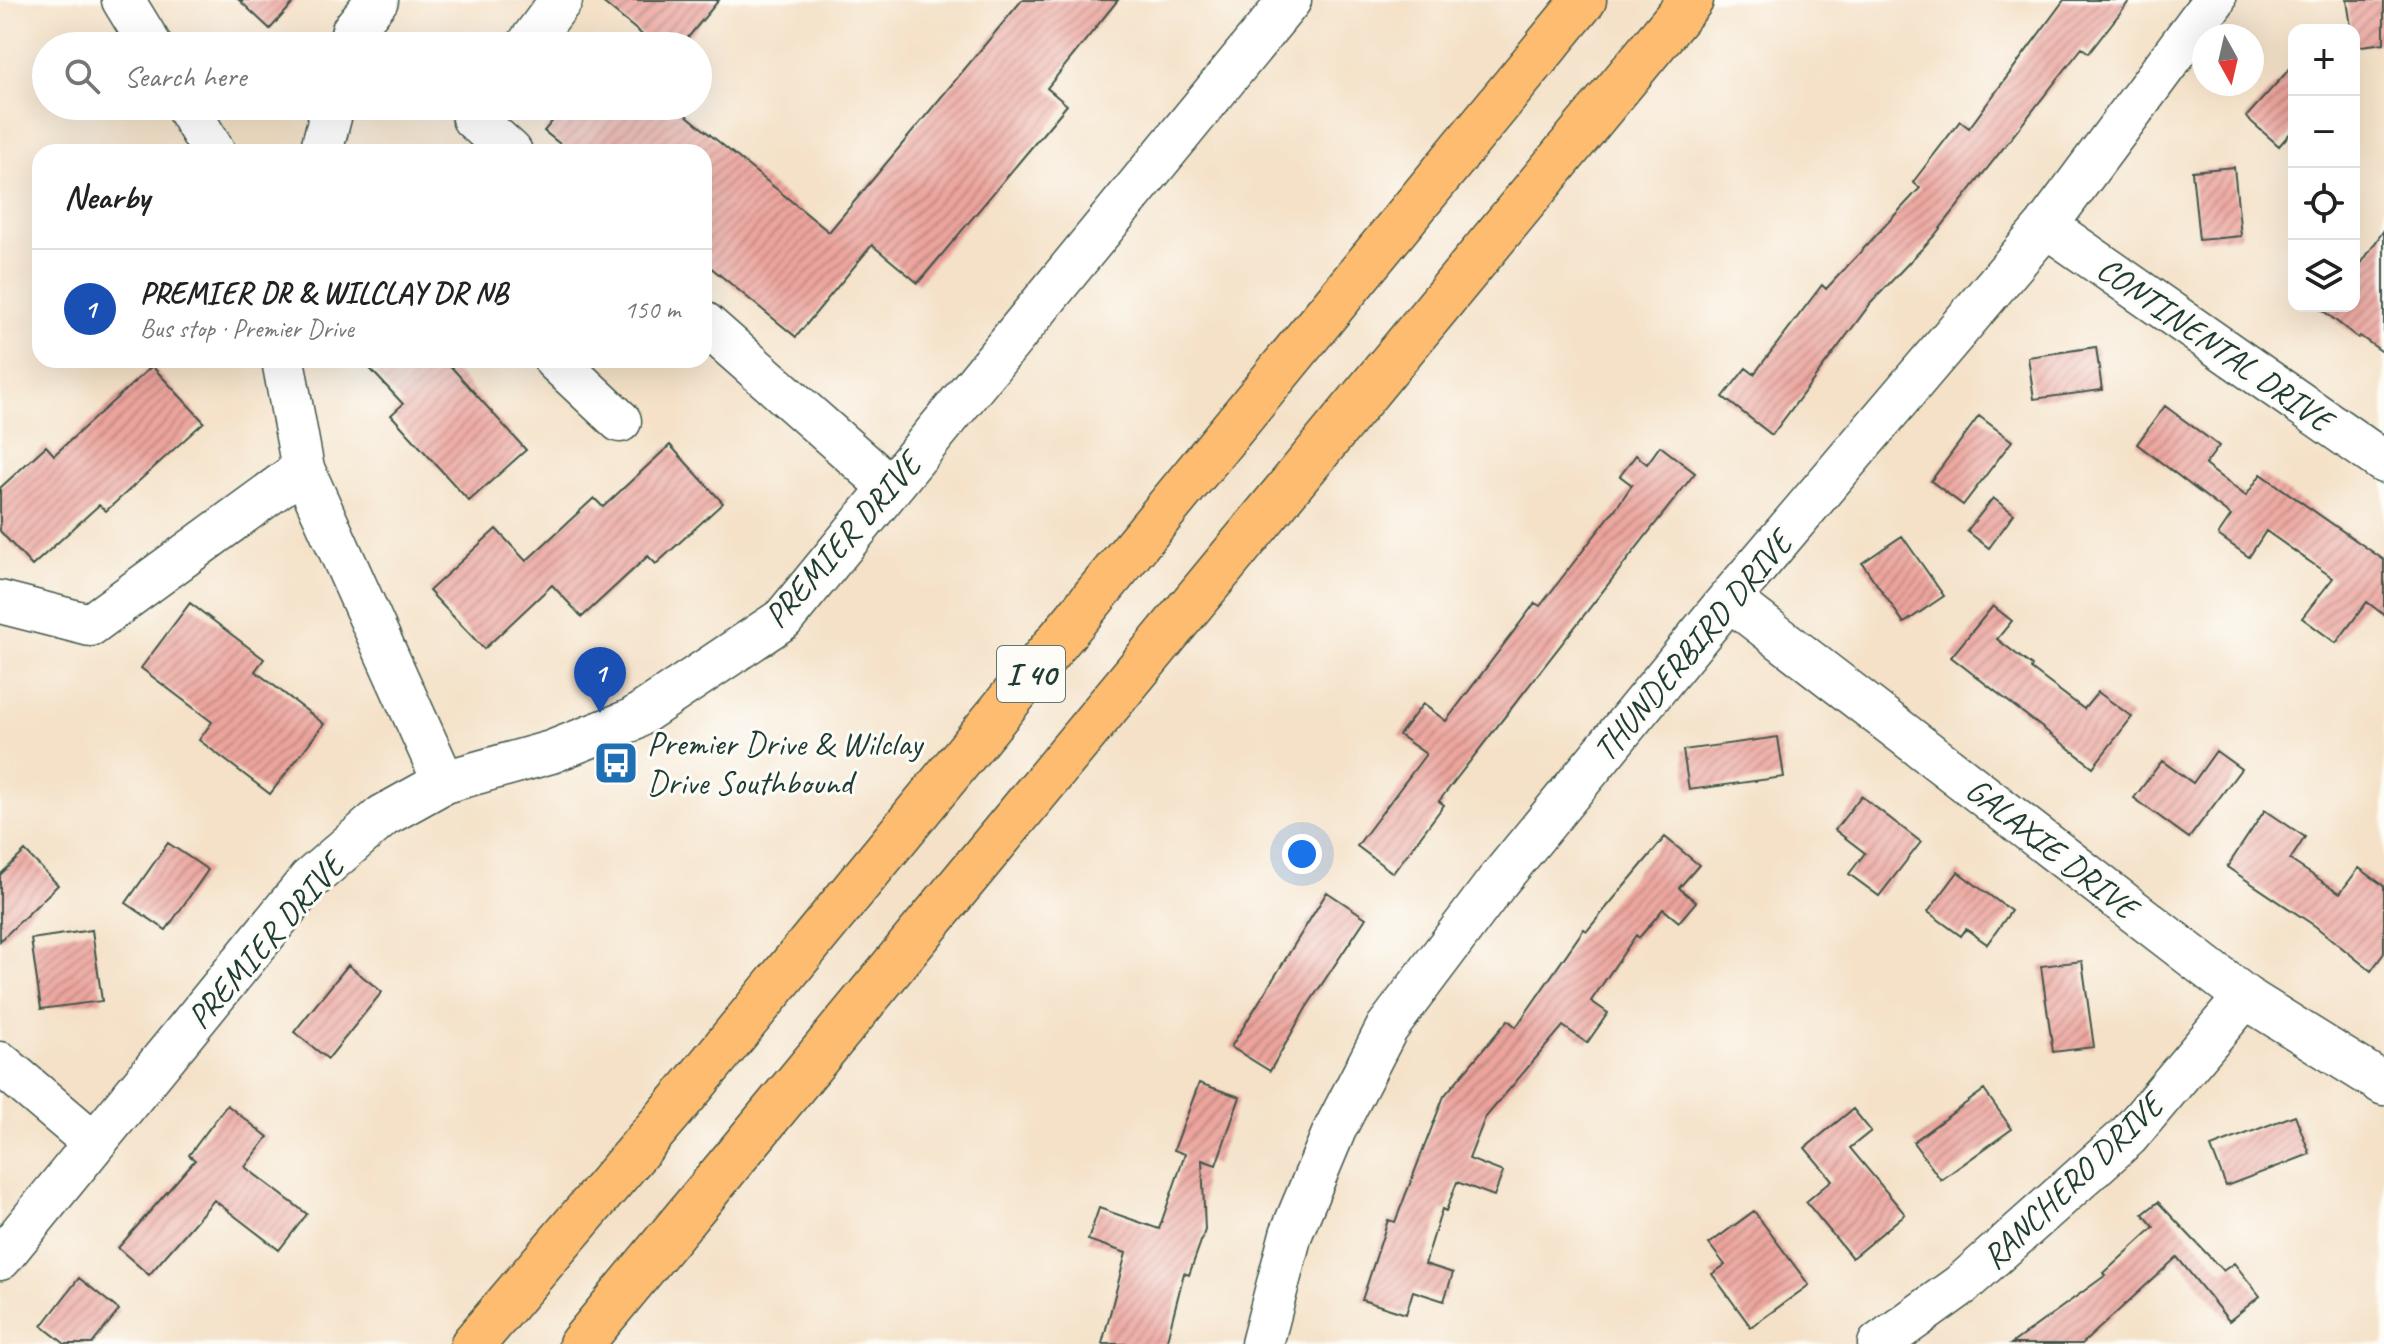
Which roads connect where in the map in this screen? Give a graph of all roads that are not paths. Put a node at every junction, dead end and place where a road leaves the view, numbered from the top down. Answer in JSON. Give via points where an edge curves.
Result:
{"nodes":[{"id":1,"x":123,"y":0,"type":"edge"},
{"id":2,"x":377,"y":0,"type":"edge"},
{"id":3,"x":561,"y":0,"type":"edge"},
{"id":4,"x":1584,"y":0,"type":"edge"},
{"id":5,"x":1691,"y":0,"type":"edge"},
{"id":6,"x":2214,"y":0,"type":"edge"},
{"id":7,"x":1274,"y":5,"type":"edge"},
{"id":8,"x":142,"y":32,"type":"edge"},
{"id":9,"x":352,"y":32,"type":"edge"},
{"id":10,"x":537,"y":32,"type":"edge"},
{"id":11,"x":195,"y":120,"type":"edge"},
{"id":12,"x":475,"y":120,"type":"edge"},
{"id":13,"x":209,"y":144,"type":"edge"},
{"id":14,"x":502,"y":144,"type":"edge"},
{"id":15,"x":2046,"y":226,"type":"junction"},
{"id":16,"x":712,"y":330,"type":"edge"},
{"id":17,"x":284,"y":368,"type":"edge"},
{"id":18,"x":564,"y":368,"type":"edge"},
{"id":19,"x":620,"y":421,"type":"dead end"},
{"id":20,"x":2384,"y":462,"type":"edge"},
{"id":21,"x":303,"y":469,"type":"junction"},
{"id":22,"x":890,"y":487,"type":"junction"},
{"id":23,"x":1729,"y":599,"type":"junction"},
{"id":24,"x":0,"y":602,"type":"edge"},
{"id":25,"x":444,"y":782,"type":"junction"},
{"id":26,"x":2245,"y":997,"type":"junction"},
{"id":27,"x":0,"y":1063,"type":"edge"},
{"id":28,"x":2384,"y":1084,"type":"edge"},
{"id":29,"x":94,"y":1143,"type":"junction"},
{"id":30,"x":0,"y":1259,"type":"edge"},
{"id":31,"x":473,"y":1344,"type":"edge"},
{"id":32,"x":581,"y":1344,"type":"edge"},
{"id":33,"x":1262,"y":1344,"type":"edge"},
{"id":34,"x":1879,"y":1344,"type":"edge"}],
"edges":[{"from":1,"to":8,"type":"street"},
{"from":2,"to":9,"type":"street"},
{"from":3,"to":10,"type":"street"},
{"from":4,"to":31,"type":"highway","number":"I 40","via":[[687,1093]]},
{"from":5,"to":32,"type":"highway","number":"I 40"},
{"from":6,"to":15,"type":"street","name":"THUNDERBIRD DRIVE"},
{"from":7,"to":22,"type":"street","name":"PREMIER DRIVE"},
{"from":11,"to":13,"type":"street"},
{"from":12,"to":14,"type":"street"},
{"from":15,"to":20,"type":"street","name":"CONTINENTAL DRIVE"},
{"from":15,"to":23,"type":"street","name":"THUNDERBIRD DRIVE"},
{"from":16,"to":22,"type":"street"},
{"from":17,"to":21,"type":"street"},
{"from":18,"to":19,"type":"street"},
{"from":21,"to":24,"type":"street","via":[[90,625]]},
{"from":21,"to":25,"type":"street"},
{"from":22,"to":25,"type":"street","name":"PREMIER DRIVE","via":[[783,619],[632,720],[551,752]]},
{"from":23,"to":26,"type":"street","name":"GALAXIE DRIVE"},
{"from":23,"to":33,"type":"street","name":"THUNDERBIRD DRIVE","via":[[1497,882],[1387,1028],[1335,1129],[1291,1234]]},
{"from":25,"to":29,"type":"street","name":"PREMIER DRIVE","via":[[383,816],[309,880]]},
{"from":26,"to":28,"type":"street","name":"GALAXIE DRIVE"},
{"from":26,"to":34,"type":"street","name":"RANCHERO DRIVE","via":[[2128,1136],[1961,1285]]},
{"from":27,"to":29,"type":"street"},
{"from":29,"to":30,"type":"street","name":"PREMIER DRIVE"}]}
